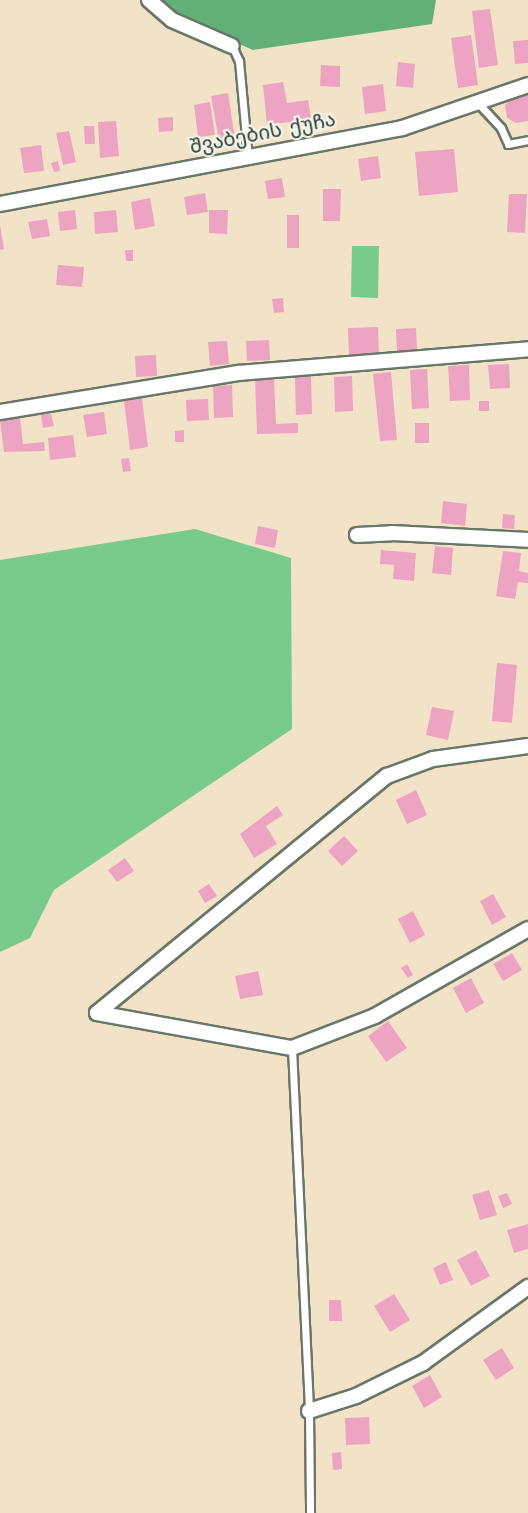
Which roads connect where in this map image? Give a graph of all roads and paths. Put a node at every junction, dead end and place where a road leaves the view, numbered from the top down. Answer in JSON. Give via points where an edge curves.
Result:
{"nodes":[{"id":1,"x":149,"y":0,"type":"edge"},
{"id":2,"x":232,"y":46,"type":"joint"},
{"id":3,"x":528,"y":85,"type":"edge"},
{"id":4,"x":477,"y":102,"type":"junction"},
{"id":5,"x":528,"y":141,"type":"edge"},
{"id":6,"x":248,"y":158,"type":"junction"},
{"id":7,"x":0,"y":204,"type":"edge"},
{"id":8,"x":528,"y":349,"type":"edge"},
{"id":9,"x":0,"y":412,"type":"edge"},
{"id":10,"x":357,"y":536,"type":"dead end"},
{"id":11,"x":528,"y":540,"type":"edge"},
{"id":12,"x":528,"y":746,"type":"edge"},
{"id":13,"x":528,"y":929,"type":"edge"},
{"id":14,"x":292,"y":1047,"type":"junction"},
{"id":15,"x":528,"y":1287,"type":"edge"},
{"id":16,"x":309,"y":1411,"type":"junction"},
{"id":17,"x":310,"y":1513,"type":"edge"}],
"edges":[{"from":1,"to":2,"type":"street","via":[[172,20]]},
{"from":2,"to":6,"type":"lane","via":[[239,61]]},
{"from":3,"to":4,"type":"street","name":"შვაბების ქუჩა"},
{"from":4,"to":5,"type":"lane","via":[[501,128],[508,144]]},
{"from":4,"to":6,"type":"street","name":"შვაბების ქუჩა","via":[[402,128]]},
{"from":6,"to":7,"type":"street","name":"შვაბების ქუჩა"},
{"from":8,"to":9,"type":"street","via":[[239,373]]},
{"from":10,"to":11,"type":"street","via":[[392,533]]},
{"from":12,"to":14,"type":"street","via":[[433,759],[387,776],[97,1013]]},
{"from":13,"to":14,"type":"street","via":[[375,1016]]},
{"from":14,"to":16,"type":"lane"},
{"from":15,"to":16,"type":"street","via":[[423,1363],[356,1396]]},
{"from":16,"to":17,"type":"lane"}]}
